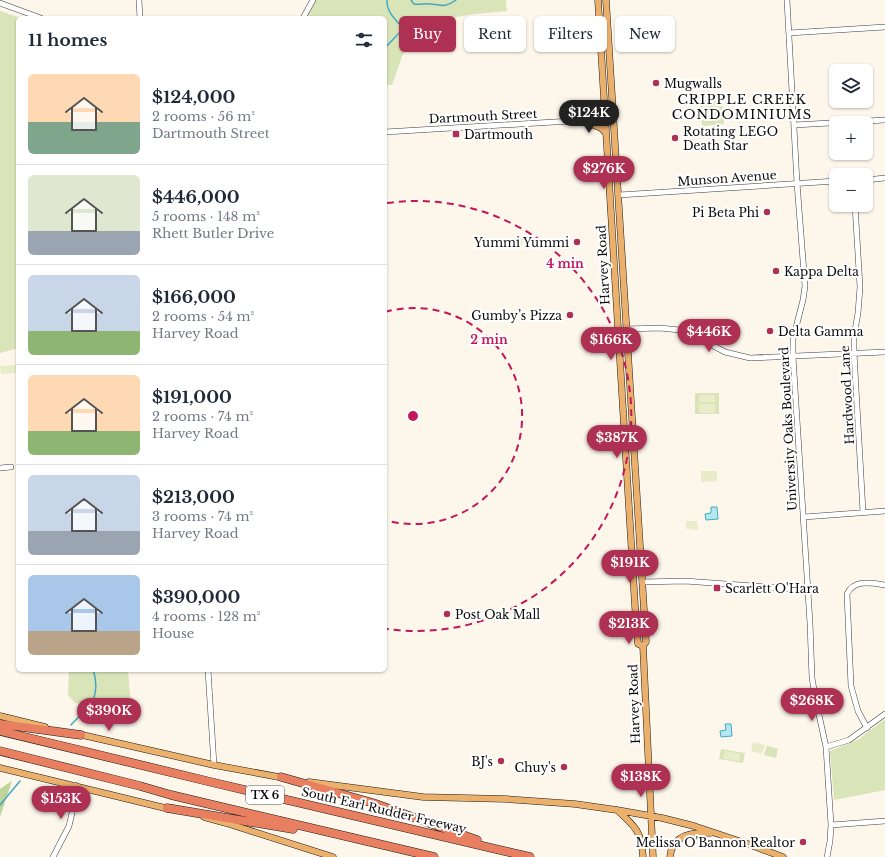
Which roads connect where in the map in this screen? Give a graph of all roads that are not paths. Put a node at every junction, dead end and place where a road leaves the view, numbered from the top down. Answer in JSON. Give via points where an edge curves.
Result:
{"nodes":[{"id":1,"x":139,"y":0,"type":"edge"},
{"id":2,"x":313,"y":0,"type":"edge"},
{"id":3,"x":606,"y":0,"type":"edge"},
{"id":4,"x":787,"y":0,"type":"edge"},
{"id":5,"x":598,"y":1,"type":"edge"},
{"id":6,"x":0,"y":3,"type":"edge"},
{"id":7,"x":36,"y":16,"type":"edge"},
{"id":8,"x":140,"y":16,"type":"edge"},
{"id":9,"x":304,"y":16,"type":"edge"},
{"id":10,"x":885,"y":27,"type":"edge"},
{"id":11,"x":608,"y":30,"type":"junction"},
{"id":12,"x":789,"y":33,"type":"junction"},
{"id":13,"x":604,"y":99,"type":"junction"},
{"id":14,"x":613,"y":99,"type":"junction"},
{"id":15,"x":605,"y":119,"type":"junction"},
{"id":16,"x":885,"y":120,"type":"edge"},
{"id":17,"x":583,"y":121,"type":"junction"},
{"id":18,"x":794,"y":125,"type":"junction"},
{"id":19,"x":387,"y":132,"type":"edge"},
{"id":20,"x":606,"y":134,"type":"junction"},
{"id":21,"x":615,"y":139,"type":"junction"},
{"id":22,"x":609,"y":172,"type":"junction"},
{"id":23,"x":885,"y":178,"type":"edge"},
{"id":24,"x":873,"y":179,"type":"edge"},
{"id":25,"x":829,"y":181,"type":"edge"},
{"id":26,"x":797,"y":183,"type":"junction"},
{"id":27,"x":618,"y":195,"type":"junction"},
{"id":28,"x":855,"y":212,"type":"edge"},
{"id":29,"x":611,"y":214,"type":"junction"},
{"id":30,"x":616,"y":304,"type":"junction"},
{"id":31,"x":626,"y":329,"type":"junction"},
{"id":32,"x":885,"y":352,"type":"edge"},
{"id":33,"x":854,"y":353,"type":"junction"},
{"id":34,"x":793,"y":357,"type":"junction"},
{"id":35,"x":621,"y":371,"type":"junction"},
{"id":36,"x":630,"y":399,"type":"junction"},
{"id":37,"x":11,"y":467,"type":"dead end"},
{"id":38,"x":0,"y":468,"type":"edge"},
{"id":39,"x":636,"y":472,"type":"junction"},
{"id":40,"x":627,"y":474,"type":"junction"},
{"id":41,"x":885,"y":511,"type":"edge"},
{"id":42,"x":863,"y":512,"type":"junction"},
{"id":43,"x":804,"y":517,"type":"junction"},
{"id":44,"x":632,"y":562,"type":"junction"},
{"id":45,"x":642,"y":582,"type":"junction"},
{"id":46,"x":885,"y":585,"type":"edge"},
{"id":47,"x":808,"y":590,"type":"junction"},
{"id":48,"x":642,"y":646,"type":"junction"},
{"id":49,"x":208,"y":672,"type":"edge"},
{"id":50,"x":885,"y":714,"type":"edge"},
{"id":51,"x":0,"y":716,"type":"edge"},
{"id":52,"x":0,"y":724,"type":"edge"},
{"id":53,"x":867,"y":728,"type":"junction"},
{"id":54,"x":0,"y":731,"type":"edge"},
{"id":55,"x":81,"y":735,"type":"junction"},
{"id":56,"x":826,"y":747,"type":"junction"},
{"id":57,"x":0,"y":751,"type":"edge"},
{"id":58,"x":214,"y":765,"type":"junction"},
{"id":59,"x":0,"y":768,"type":"edge"},
{"id":60,"x":282,"y":777,"type":"junction"},
{"id":61,"x":75,"y":785,"type":"junction"},
{"id":62,"x":167,"y":808,"type":"junction"},
{"id":63,"x":617,"y":810,"type":"junction"},
{"id":64,"x":651,"y":817,"type":"junction"},
{"id":65,"x":885,"y":820,"type":"edge"},
{"id":66,"x":831,"y":825,"type":"junction"},
{"id":67,"x":336,"y":834,"type":"junction"},
{"id":68,"x":719,"y":834,"type":"junction"},
{"id":69,"x":514,"y":853,"type":"junction"},
{"id":70,"x":53,"y":857,"type":"edge"},
{"id":71,"x":333,"y":857,"type":"edge"},
{"id":72,"x":434,"y":857,"type":"edge"},
{"id":73,"x":530,"y":857,"type":"edge"},
{"id":74,"x":643,"y":857,"type":"edge"},
{"id":75,"x":653,"y":857,"type":"edge"},
{"id":76,"x":670,"y":857,"type":"edge"},
{"id":77,"x":783,"y":857,"type":"edge"},
{"id":78,"x":826,"y":857,"type":"edge"}],
"edges":[{"from":1,"to":8,"type":"street"},
{"from":2,"to":9,"type":"street"},
{"from":3,"to":11,"type":"main road","name":"Harvey Road"},
{"from":4,"to":12,"type":"street","name":"University Oaks Boulevard"},
{"from":5,"to":11,"type":"main road","via":[[602,6],[603,28]]},
{"from":5,"to":13,"type":"main road","name":"Harvey Road"},
{"from":6,"to":7,"type":"street"},
{"from":10,"to":12,"type":"street"},
{"from":11,"to":14,"type":"main road","name":"Harvey Road"},
{"from":12,"to":18,"type":"street","name":"University Oaks Boulevard"},
{"from":13,"to":15,"type":"main road","name":"Harvey Road"},
{"from":13,"to":17,"type":"main road","via":[[600,109]]},
{"from":14,"to":15,"type":"main road"},
{"from":14,"to":21,"type":"main road","name":"Harvey Road"},
{"from":15,"to":17,"type":"street","name":"Dartmouth Street"},
{"from":15,"to":20,"type":"main road","name":"Harvey Road"},
{"from":15,"to":21,"type":"main road","via":[[609,122],[610,134]]},
{"from":16,"to":18,"type":"street"},
{"from":17,"to":19,"type":"street","name":"Dartmouth Street"},
{"from":17,"to":20,"type":"main road","via":[[601,128]]},
{"from":18,"to":26,"type":"street","name":"University Oaks Boulevard"},
{"from":20,"to":22,"type":"main road","name":"Harvey Road"},
{"from":21,"to":27,"type":"main road","name":"Harvey Road"},
{"from":22,"to":27,"type":"main road","via":[[614,191]]},
{"from":22,"to":29,"type":"main road","name":"Harvey Road"},
{"from":23,"to":24,"type":"street"},
{"from":25,"to":26,"type":"street","name":"Munson Avenue"},
{"from":26,"to":27,"type":"street","name":"Munson Avenue"},
{"from":26,"to":34,"type":"street","name":"University Oaks Boulevard","via":[[805,286],[793,339]]},
{"from":27,"to":29,"type":"main road"},
{"from":27,"to":31,"type":"main road","name":"Harvey Road"},
{"from":28,"to":33,"type":"street","name":"Hardwood Lane","via":[[860,287]]},
{"from":29,"to":30,"type":"main road","name":"Harvey Road"},
{"from":30,"to":31,"type":"main road","via":[[620,309],[622,328]]},
{"from":30,"to":35,"type":"main road","name":"Harvey Road"},
{"from":31,"to":34,"type":"street","via":[[679,330],[723,351],[747,358]]},
{"from":31,"to":36,"type":"main road","name":"Harvey Road"},
{"from":32,"to":33,"type":"street"},
{"from":33,"to":34,"type":"street"},
{"from":33,"to":42,"type":"street","name":"Hardwood Lane"},
{"from":34,"to":43,"type":"street","name":"University Oaks Boulevard"},
{"from":35,"to":36,"type":"main road","via":[[625,374],[626,393]]},
{"from":35,"to":40,"type":"main road","name":"Harvey Road"},
{"from":36,"to":39,"type":"main road","name":"Harvey Road"},
{"from":37,"to":38,"type":"street"},
{"from":39,"to":40,"type":"main road"},
{"from":39,"to":45,"type":"main road","name":"Harvey Road"},
{"from":40,"to":44,"type":"main road","name":"Harvey Road"},
{"from":41,"to":42,"type":"street"},
{"from":42,"to":43,"type":"street"},
{"from":43,"to":47,"type":"street","name":"University Oaks Boulevard"},
{"from":44,"to":45,"type":"main road","via":[[637,565],[638,581]]},
{"from":44,"to":48,"type":"main road","name":"Harvey Road","via":[[638,644]]},
{"from":45,"to":47,"type":"street","via":[[685,581]]},
{"from":45,"to":48,"type":"main road","name":"Harvey Road","via":[[646,642]]},
{"from":46,"to":53,"type":"street","via":[[858,583],[847,594],[851,686],[858,711]]},
{"from":47,"to":56,"type":"street","name":"University Oaks Boulevard","via":[[812,678]]},
{"from":48,"to":64,"type":"main road","name":"Harvey Road"},
{"from":49,"to":58,"type":"street"},
{"from":50,"to":53,"type":"street"},
{"from":51,"to":55,"type":"main road"},
{"from":52,"to":55,"type":"highway"},
{"from":53,"to":56,"type":"street","via":[[849,740]]},
{"from":54,"to":69,"type":"highway","name":"South Earl Rudder Freeway","number":"TX 6"},
{"from":55,"to":58,"type":"main road"},
{"from":56,"to":66,"type":"street","name":"University Oaks Boulevard"},
{"from":57,"to":67,"type":"highway","number":"TX 6"},
{"from":58,"to":60,"type":"main road"},
{"from":59,"to":61,"type":"main road"},
{"from":60,"to":63,"type":"main road","via":[[423,796],[506,799]]},
{"from":60,"to":69,"type":"highway","via":[[373,803]]},
{"from":61,"to":62,"type":"main road"},
{"from":61,"to":70,"type":"street","via":[[69,826]]},
{"from":62,"to":67,"type":"highway"},
{"from":62,"to":71,"type":"main road","via":[[226,823]]},
{"from":63,"to":64,"type":"main road"},
{"from":63,"to":74,"type":"main road","via":[[637,829],[643,843]]},
{"from":64,"to":68,"type":"main road"},
{"from":64,"to":75,"type":"main road","name":"Harvey Road"},
{"from":65,"to":66,"type":"street"},
{"from":66,"to":78,"type":"street","name":"University Oaks Boulevard"},
{"from":67,"to":72,"type":"highway","number":"TX 6"},
{"from":68,"to":76,"type":"main road","via":[[687,834],[678,840],[670,851]]},
{"from":68,"to":77,"type":"main road"},
{"from":69,"to":73,"type":"highway","name":"South Earl Rudder Freeway","number":"TX 6"}]}
